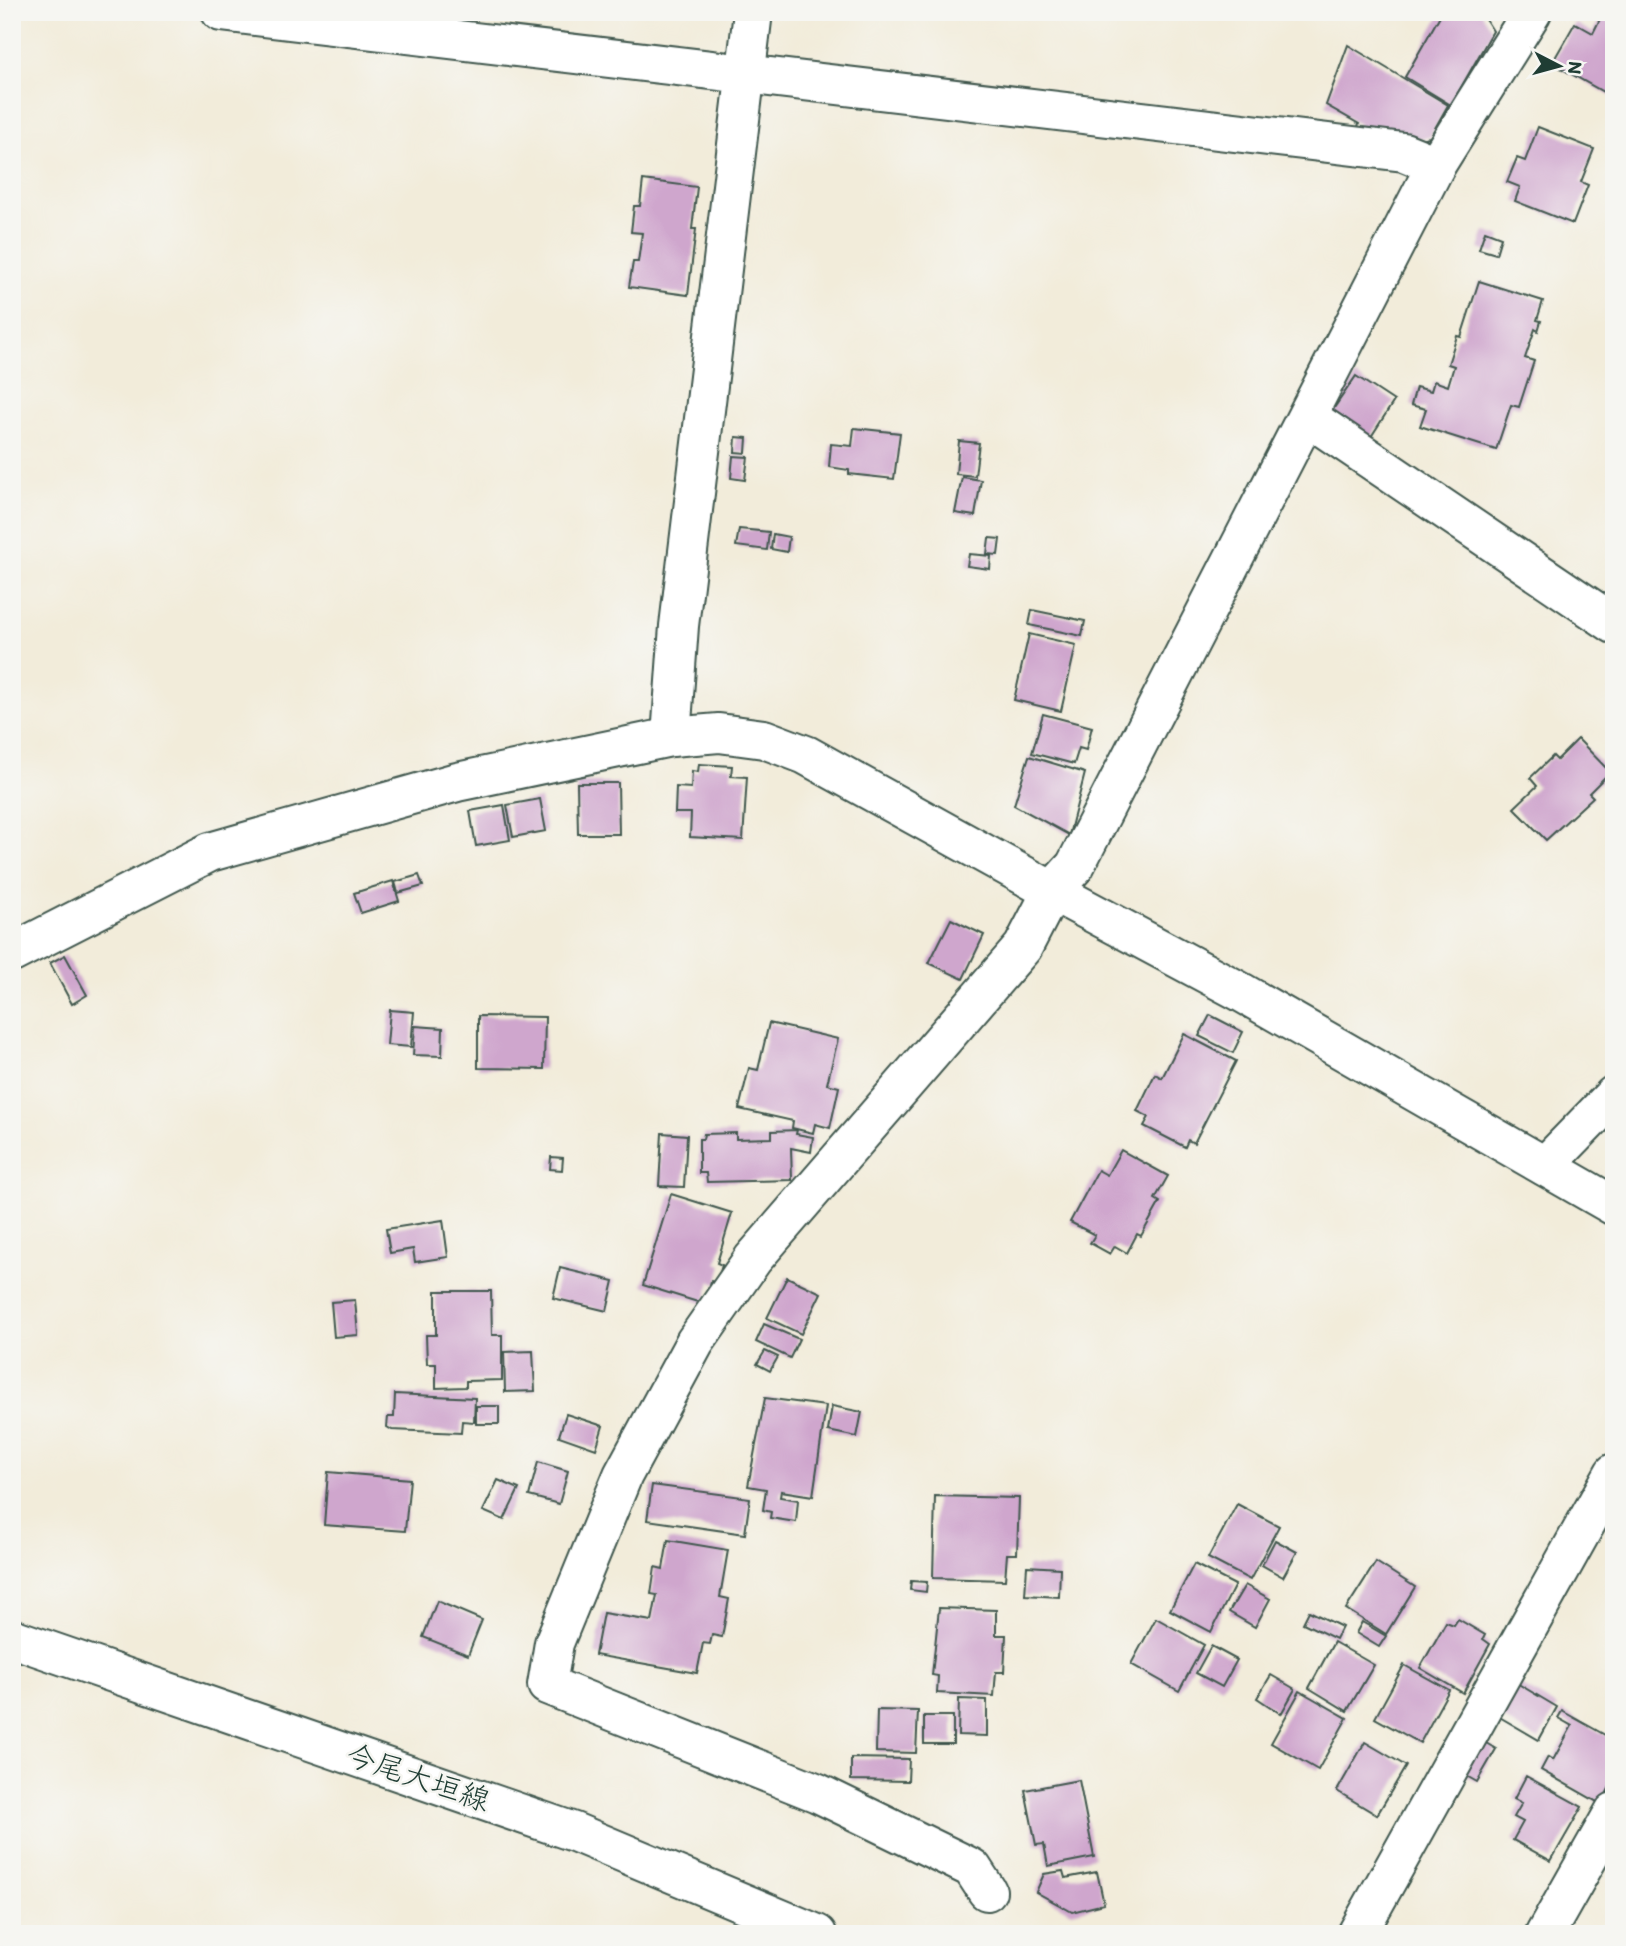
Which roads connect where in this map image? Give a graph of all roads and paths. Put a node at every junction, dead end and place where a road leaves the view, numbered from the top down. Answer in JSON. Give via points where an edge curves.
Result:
{"nodes":[{"id":1,"x":220,"y":12,"type":"edge"},
{"id":2,"x":753,"y":12,"type":"edge"},
{"id":3,"x":1532,"y":12,"type":"edge"},
{"id":4,"x":745,"y":72,"type":"junction"},
{"id":5,"x":1436,"y":165,"type":"junction"},
{"id":6,"x":1308,"y":417,"type":"junction"},
{"id":7,"x":1614,"y":624,"type":"edge"},
{"id":8,"x":671,"y":737,"type":"junction"},
{"id":9,"x":1052,"y":891,"type":"junction"},
{"id":10,"x":12,"y":953,"type":"edge"},
{"id":11,"x":1614,"y":1095,"type":"edge"},
{"id":12,"x":1545,"y":1166,"type":"junction"},
{"id":13,"x":1614,"y":1206,"type":"edge"},
{"id":14,"x":1614,"y":1473,"type":"edge"},
{"id":15,"x":12,"y":1638,"type":"edge"},
{"id":16,"x":1614,"y":1812,"type":"edge"},
{"id":17,"x":987,"y":1891,"type":"dead end"},
{"id":18,"x":817,"y":1934,"type":"edge"},
{"id":19,"x":1357,"y":1934,"type":"edge"},
{"id":20,"x":1545,"y":1934,"type":"edge"}],
"edges":[{"from":1,"to":4,"type":"street"},
{"from":2,"to":4,"type":"street"},
{"from":3,"to":5,"type":"street"},
{"from":4,"to":5,"type":"street","via":[[1404,152]]},
{"from":4,"to":8,"type":"street","via":[[679,626]]},
{"from":5,"to":6,"type":"street"},
{"from":6,"to":7,"type":"street"},
{"from":6,"to":9,"type":"street","via":[[1075,866]]},
{"from":8,"to":9,"type":"street","via":[[764,739],[806,755]]},
{"from":8,"to":10,"type":"street","via":[[457,782],[210,852]]},
{"from":9,"to":12,"type":"street","via":[[1241,992]]},
{"from":9,"to":17,"type":"street","via":[[1023,947],[753,1259],[695,1342],[623,1475],[554,1643],[547,1685],[818,1793],[972,1868]]},
{"from":11,"to":12,"type":"street"},
{"from":12,"to":13,"type":"street"},
{"from":14,"to":19,"type":"street"},
{"from":15,"to":18,"type":"street","name":"今尾大垣線","via":[[574,1832]]},
{"from":16,"to":20,"type":"street"}]}
